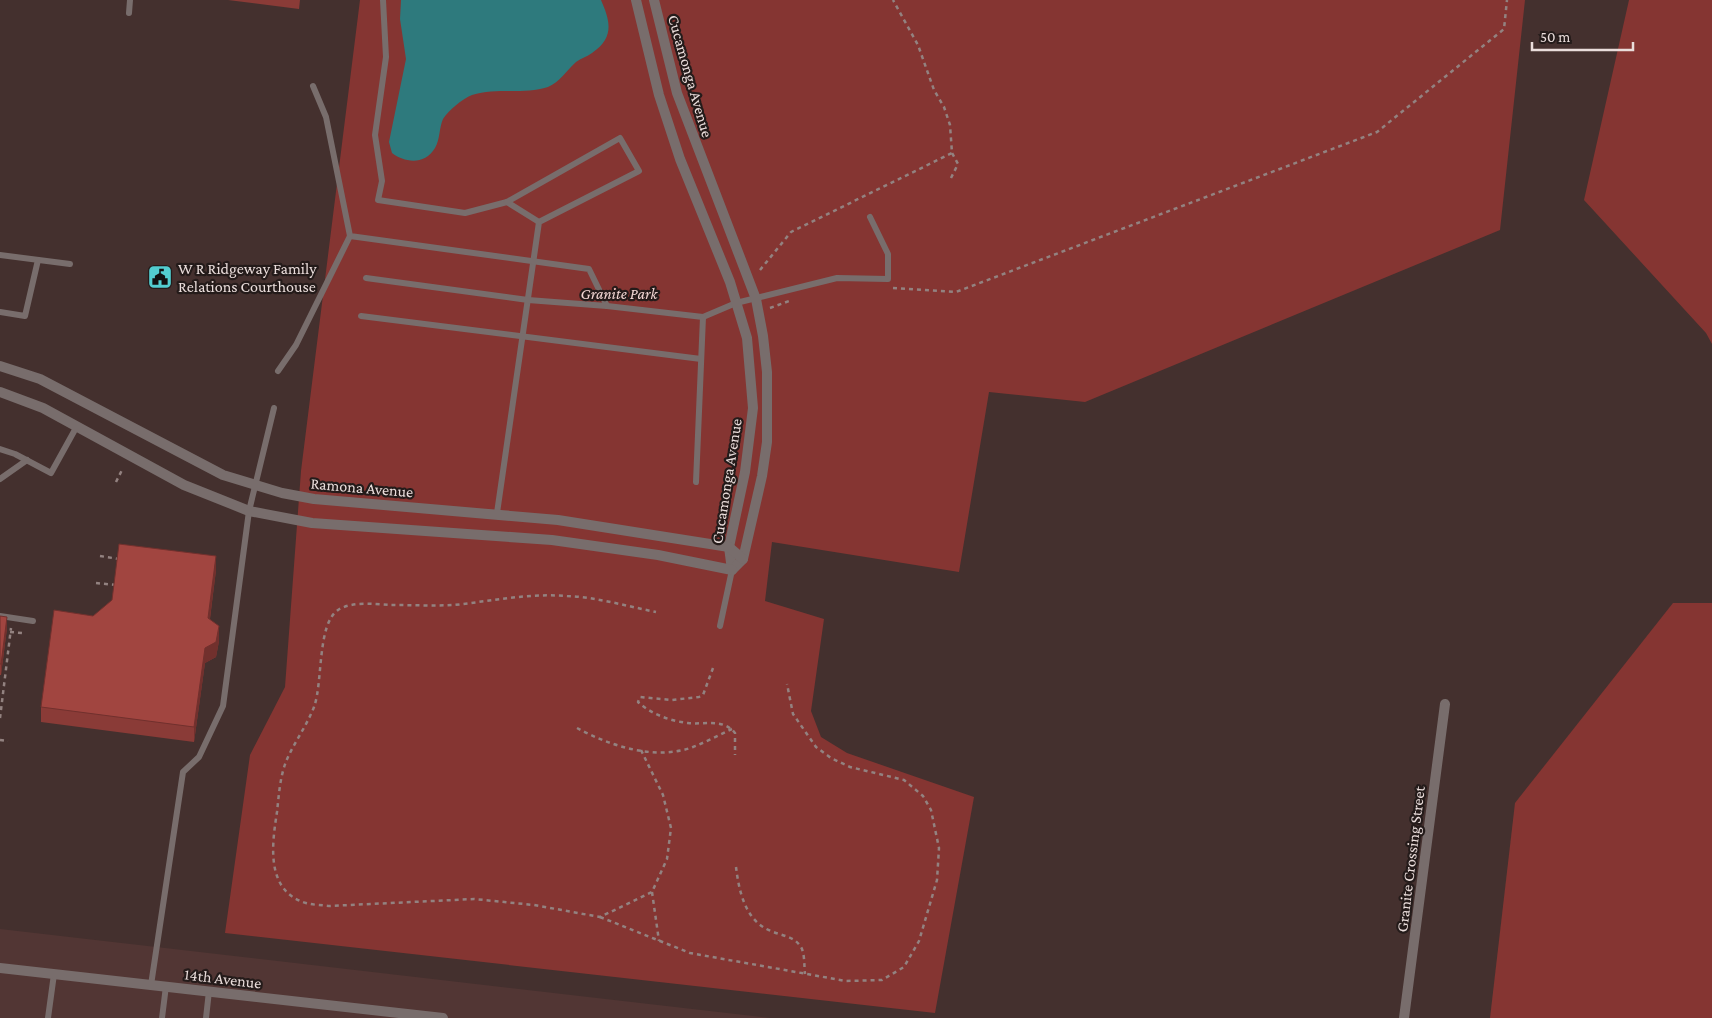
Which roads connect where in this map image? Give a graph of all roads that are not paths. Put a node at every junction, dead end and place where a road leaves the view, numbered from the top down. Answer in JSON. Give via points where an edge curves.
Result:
{"nodes":[{"id":1,"x":130,"y":0,"type":"edge"},
{"id":2,"x":383,"y":0,"type":"edge"},
{"id":3,"x":636,"y":0,"type":"edge"},
{"id":4,"x":654,"y":0,"type":"edge"},
{"id":5,"x":129,"y":13,"type":"dead end"},
{"id":6,"x":313,"y":86,"type":"dead end"},
{"id":7,"x":507,"y":202,"type":"junction"},
{"id":8,"x":870,"y":217,"type":"dead end"},
{"id":9,"x":539,"y":222,"type":"junction"},
{"id":10,"x":350,"y":236,"type":"junction"},
{"id":11,"x":0,"y":255,"type":"edge"},
{"id":12,"x":38,"y":260,"type":"junction"},
{"id":13,"x":533,"y":261,"type":"junction"},
{"id":14,"x":70,"y":264,"type":"dead end"},
{"id":15,"x":366,"y":278,"type":"dead end"},
{"id":16,"x":756,"y":299,"type":"junction"},
{"id":17,"x":528,"y":300,"type":"junction"},
{"id":18,"x":736,"y":303,"type":"junction"},
{"id":19,"x":607,"y":306,"type":"junction"},
{"id":20,"x":0,"y":312,"type":"edge"},
{"id":21,"x":361,"y":316,"type":"dead end"},
{"id":22,"x":703,"y":317,"type":"junction"},
{"id":23,"x":522,"y":338,"type":"junction"},
{"id":24,"x":701,"y":359,"type":"junction"},
{"id":25,"x":0,"y":366,"type":"edge"},
{"id":26,"x":278,"y":371,"type":"dead end"},
{"id":27,"x":0,"y":392,"type":"edge"},
{"id":28,"x":274,"y":408,"type":"dead end"},
{"id":29,"x":77,"y":426,"type":"junction"},
{"id":30,"x":0,"y":449,"type":"edge"},
{"id":31,"x":27,"y":460,"type":"junction"},
{"id":32,"x":0,"y":479,"type":"edge"},
{"id":33,"x":696,"y":482,"type":"dead end"},
{"id":34,"x":255,"y":486,"type":"junction"},
{"id":35,"x":249,"y":511,"type":"junction"},
{"id":36,"x":498,"y":513,"type":"junction"},
{"id":37,"x":729,"y":547,"type":"junction"},
{"id":38,"x":743,"y":559,"type":"junction"},
{"id":39,"x":732,"y":570,"type":"junction"},
{"id":40,"x":0,"y":616,"type":"edge"},
{"id":41,"x":33,"y":621,"type":"dead end"},
{"id":42,"x":720,"y":626,"type":"dead end"},
{"id":43,"x":1445,"y":704,"type":"dead end"},
{"id":44,"x":0,"y":968,"type":"edge"},
{"id":45,"x":54,"y":974,"type":"junction"},
{"id":46,"x":151,"y":984,"type":"junction"},
{"id":47,"x":166,"y":986,"type":"junction"},
{"id":48,"x":209,"y":991,"type":"junction"},
{"id":49,"x":48,"y":1018,"type":"edge"},
{"id":50,"x":162,"y":1018,"type":"edge"},
{"id":51,"x":206,"y":1018,"type":"edge"},
{"id":52,"x":443,"y":1018,"type":"edge"},
{"id":53,"x":1404,"y":1018,"type":"edge"}],
"edges":[{"from":1,"to":5,"type":"lane"},
{"from":2,"to":7,"type":"lane","via":[[386,57],[375,135],[382,182],[378,200],[465,213]]},
{"from":3,"to":18,"type":"street","name":"Cucamonga Avenue","via":[[659,94],[680,159]]},
{"from":4,"to":16,"type":"street","name":"Cucamonga Avenue","via":[[677,93]]},
{"from":6,"to":10,"type":"lane","via":[[326,116]]},
{"from":7,"to":9,"type":"lane"},
{"from":7,"to":9,"type":"lane","via":[[620,138],[639,171]]},
{"from":8,"to":16,"type":"lane","via":[[888,254],[888,279],[837,278]]},
{"from":9,"to":13,"type":"lane"},
{"from":10,"to":13,"type":"lane"},
{"from":10,"to":26,"type":"lane","via":[[296,345]]},
{"from":11,"to":12,"type":"lane"},
{"from":12,"to":14,"type":"lane"},
{"from":12,"to":20,"type":"lane","via":[[25,316]]},
{"from":13,"to":17,"type":"lane"},
{"from":13,"to":19,"type":"lane","via":[[589,269]]},
{"from":15,"to":17,"type":"lane"},
{"from":16,"to":18,"type":"lane"},
{"from":16,"to":38,"type":"street","name":"Cucamonga Avenue","via":[[767,372],[767,442]]},
{"from":17,"to":19,"type":"lane"},
{"from":17,"to":23,"type":"lane"},
{"from":18,"to":22,"type":"lane"},
{"from":18,"to":37,"type":"street","name":"Cucamonga Avenue","via":[[747,338],[753,408],[745,472]]},
{"from":19,"to":22,"type":"lane"},
{"from":21,"to":23,"type":"lane"},
{"from":22,"to":24,"type":"lane"},
{"from":23,"to":24,"type":"lane"},
{"from":23,"to":36,"type":"lane"},
{"from":24,"to":33,"type":"lane"},
{"from":25,"to":34,"type":"street","name":"Ramona Avenue","via":[[40,379],[195,462]]},
{"from":27,"to":29,"type":"street","via":[[43,408]]},
{"from":28,"to":34,"type":"lane"},
{"from":29,"to":31,"type":"lane","via":[[51,473]]},
{"from":29,"to":35,"type":"street","via":[[184,484]]},
{"from":30,"to":31,"type":"lane"},
{"from":31,"to":32,"type":"lane"},
{"from":34,"to":35,"type":"lane"},
{"from":34,"to":36,"type":"street","name":"Ramona Avenue","via":[[314,499]]},
{"from":35,"to":39,"type":"street","via":[[312,523],[552,540],[658,555]]},
{"from":35,"to":46,"type":"lane","via":[[223,706],[199,757],[183,772]]},
{"from":36,"to":37,"type":"street","name":"Ramona Avenue","via":[[605,525]]},
{"from":37,"to":38,"type":"street"},
{"from":37,"to":39,"type":"street","name":"Cucamonga Avenue"},
{"from":38,"to":39,"type":"street","name":"Cucamonga Avenue"},
{"from":39,"to":42,"type":"lane"},
{"from":40,"to":41,"type":"lane"},
{"from":43,"to":53,"type":"street","name":"Granite Crossing Street"},
{"from":44,"to":45,"type":"street","name":"14th Avenue"},
{"from":45,"to":46,"type":"street","name":"14th Avenue"},
{"from":45,"to":49,"type":"lane"},
{"from":46,"to":47,"type":"street","name":"14th Avenue"},
{"from":47,"to":48,"type":"street","name":"14th Avenue"},
{"from":47,"to":50,"type":"lane"},
{"from":48,"to":51,"type":"lane"},
{"from":48,"to":52,"type":"street","name":"14th Avenue"}]}
